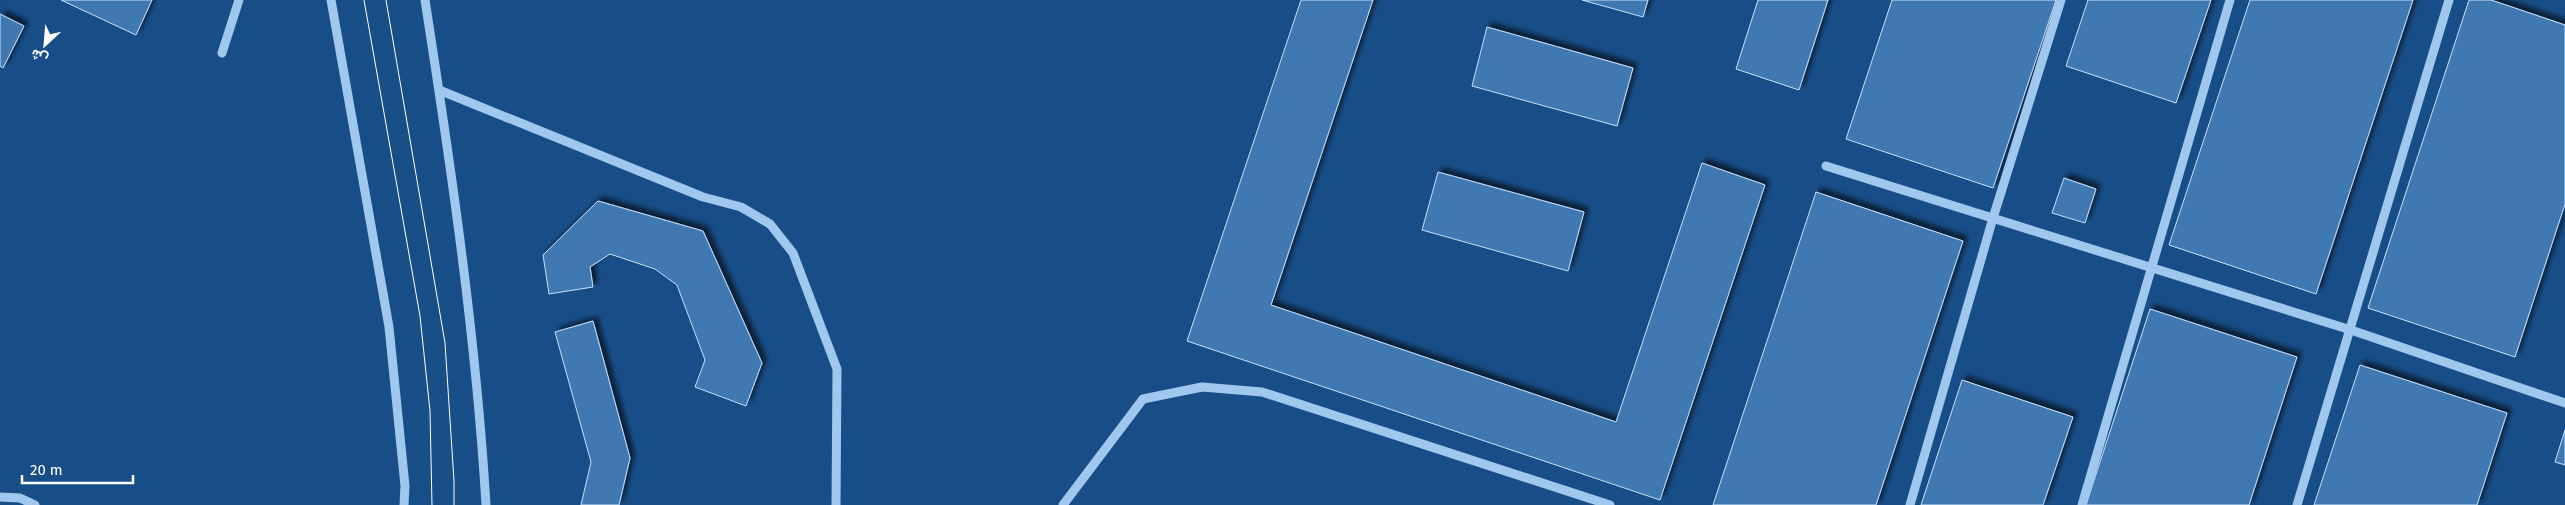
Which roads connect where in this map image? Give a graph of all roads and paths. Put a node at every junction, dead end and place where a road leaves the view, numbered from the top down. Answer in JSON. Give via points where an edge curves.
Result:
{"nodes":[{"id":1,"x":239,"y":0,"type":"edge"},
{"id":2,"x":331,"y":0,"type":"edge"},
{"id":3,"x":425,"y":0,"type":"edge"},
{"id":4,"x":2061,"y":0,"type":"edge"},
{"id":5,"x":2230,"y":0,"type":"edge"},
{"id":6,"x":2449,"y":0,"type":"edge"},
{"id":7,"x":222,"y":53,"type":"dead end"},
{"id":8,"x":439,"y":90,"type":"junction"},
{"id":9,"x":1826,"y":166,"type":"dead end"},
{"id":10,"x":1993,"y":218,"type":"junction"},
{"id":11,"x":2153,"y":268,"type":"junction"},
{"id":12,"x":2351,"y":330,"type":"junction"},
{"id":13,"x":2565,"y":403,"type":"edge"},
{"id":14,"x":0,"y":497,"type":"edge"},
{"id":15,"x":36,"y":505,"type":"edge"},
{"id":16,"x":404,"y":505,"type":"edge"},
{"id":17,"x":486,"y":505,"type":"edge"},
{"id":18,"x":836,"y":505,"type":"edge"},
{"id":19,"x":1063,"y":505,"type":"edge"},
{"id":20,"x":1610,"y":505,"type":"edge"},
{"id":21,"x":1910,"y":505,"type":"edge"},
{"id":22,"x":2082,"y":505,"type":"edge"},
{"id":23,"x":2297,"y":505,"type":"edge"}],
"edges":[{"from":1,"to":7,"type":"street"},
{"from":2,"to":16,"type":"street","via":[[389,327],[405,486]]},
{"from":3,"to":8,"type":"street"},
{"from":4,"to":10,"type":"street"},
{"from":5,"to":11,"type":"street"},
{"from":6,"to":12,"type":"street"},
{"from":8,"to":17,"type":"street","via":[[480,412]]},
{"from":8,"to":18,"type":"street","via":[[703,196],[741,207],[770,224],[793,253],[837,369]]},
{"from":9,"to":10,"type":"street"},
{"from":10,"to":11,"type":"street"},
{"from":10,"to":21,"type":"street"},
{"from":11,"to":12,"type":"street"},
{"from":11,"to":22,"type":"street"},
{"from":12,"to":13,"type":"street"},
{"from":12,"to":23,"type":"street"},
{"from":14,"to":15,"type":"street","via":[[20,498]]},
{"from":19,"to":20,"type":"street","via":[[1143,399],[1202,387],[1262,392]]}]}
